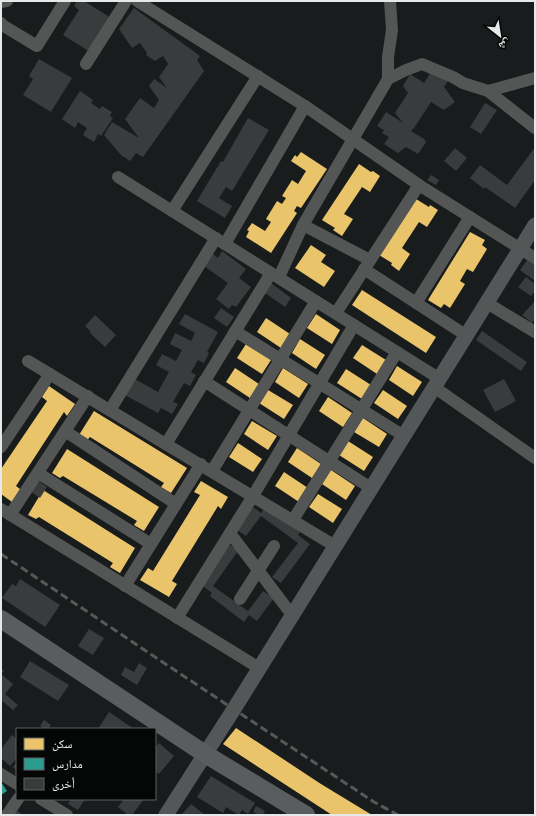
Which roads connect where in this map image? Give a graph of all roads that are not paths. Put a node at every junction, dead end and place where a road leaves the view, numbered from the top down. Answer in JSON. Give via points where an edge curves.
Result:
{"nodes":[{"id":1,"x":7,"y":1,"type":"edge"},
{"id":2,"x":65,"y":1,"type":"edge"},
{"id":3,"x":126,"y":1,"type":"edge"},
{"id":4,"x":137,"y":1,"type":"edge"},
{"id":5,"x":390,"y":1,"type":"edge"},
{"id":6,"x":1,"y":2,"type":"edge"},
{"id":7,"x":1,"y":23,"type":"edge"},
{"id":8,"x":86,"y":64,"type":"dead end"},
{"id":9,"x":258,"y":76,"type":"junction"},
{"id":10,"x":535,"y":78,"type":"edge"},
{"id":11,"x":388,"y":79,"type":"junction"},
{"id":12,"x":488,"y":91,"type":"junction"},
{"id":13,"x":304,"y":106,"type":"junction"},
{"id":14,"x":535,"y":128,"type":"edge"},
{"id":15,"x":352,"y":140,"type":"junction"},
{"id":16,"x":118,"y":177,"type":"dead end"},
{"id":17,"x":419,"y":185,"type":"junction"},
{"id":18,"x":172,"y":211,"type":"junction"},
{"id":19,"x":470,"y":217,"type":"junction"},
{"id":20,"x":302,"y":225,"type":"junction"},
{"id":21,"x":535,"y":225,"type":"edge"},
{"id":22,"x":220,"y":241,"type":"junction"},
{"id":23,"x":521,"y":249,"type":"junction"},
{"id":24,"x":534,"y":257,"type":"edge"},
{"id":25,"x":367,"y":265,"type":"junction"},
{"id":26,"x":275,"y":275,"type":"junction"},
{"id":27,"x":316,"y":301,"type":"junction"},
{"id":28,"x":416,"y":303,"type":"junction"},
{"id":29,"x":487,"y":304,"type":"junction"},
{"id":30,"x":336,"y":313,"type":"junction"},
{"id":31,"x":354,"y":325,"type":"junction"},
{"id":32,"x":235,"y":331,"type":"junction"},
{"id":33,"x":535,"y":332,"type":"edge"},
{"id":34,"x":466,"y":336,"type":"junction"},
{"id":35,"x":397,"y":352,"type":"junction"},
{"id":36,"x":281,"y":359,"type":"junction"},
{"id":37,"x":28,"y":361,"type":"dead end"},
{"id":38,"x":50,"y":374,"type":"junction"},
{"id":39,"x":204,"y":381,"type":"junction"},
{"id":40,"x":320,"y":383,"type":"junction"},
{"id":41,"x":437,"y":383,"type":"junction"},
{"id":42,"x":88,"y":396,"type":"junction"},
{"id":43,"x":361,"y":409,"type":"junction"},
{"id":44,"x":110,"y":410,"type":"junction"},
{"id":45,"x":249,"y":410,"type":"junction"},
{"id":46,"x":65,"y":431,"type":"junction"},
{"id":47,"x":289,"y":435,"type":"junction"},
{"id":48,"x":404,"y":436,"type":"junction"},
{"id":49,"x":166,"y":444,"type":"junction"},
{"id":50,"x":1,"y":447,"type":"edge"},
{"id":51,"x":535,"y":458,"type":"edge"},
{"id":52,"x":329,"y":462,"type":"junction"},
{"id":53,"x":201,"y":464,"type":"junction"},
{"id":54,"x":212,"y":471,"type":"junction"},
{"id":55,"x":38,"y":472,"type":"junction"},
{"id":56,"x":371,"y":488,"type":"junction"},
{"id":57,"x":252,"y":496,"type":"junction"},
{"id":58,"x":176,"y":504,"type":"junction"},
{"id":59,"x":6,"y":512,"type":"edge"},
{"id":60,"x":293,"y":520,"type":"junction"},
{"id":61,"x":230,"y":533,"type":"junction"},
{"id":62,"x":151,"y":544,"type":"junction"},
{"id":63,"x":274,"y":546,"type":"dead end"},
{"id":64,"x":336,"y":546,"type":"junction"},
{"id":65,"x":258,"y":570,"type":"junction"},
{"id":66,"x":125,"y":586,"type":"junction"},
{"id":67,"x":240,"y":599,"type":"dead end"},
{"id":68,"x":292,"y":615,"type":"junction"},
{"id":69,"x":177,"y":618,"type":"junction"},
{"id":70,"x":1,"y":620,"type":"edge"},
{"id":71,"x":1,"y":630,"type":"edge"},
{"id":72,"x":259,"y":668,"type":"junction"},
{"id":73,"x":155,"y":728,"type":"edge"},
{"id":74,"x":156,"y":729,"type":"edge"},
{"id":75,"x":203,"y":757,"type":"junction"},
{"id":76,"x":1,"y":774,"type":"edge"},
{"id":77,"x":16,"y":783,"type":"edge"},
{"id":78,"x":17,"y":800,"type":"edge"},
{"id":79,"x":44,"y":800,"type":"edge"},
{"id":80,"x":7,"y":815,"type":"edge"},
{"id":81,"x":67,"y":815,"type":"edge"},
{"id":82,"x":166,"y":815,"type":"edge"},
{"id":83,"x":286,"y":815,"type":"edge"},
{"id":84,"x":306,"y":815,"type":"edge"}],
"edges":[{"from":1,"to":6,"type":"street"},
{"from":2,"to":7,"type":"street","via":[[37,46]]},
{"from":3,"to":8,"type":"street"},
{"from":4,"to":9,"type":"street"},
{"from":5,"to":11,"type":"street","via":[[392,30]]},
{"from":9,"to":13,"type":"street"},
{"from":9,"to":18,"type":"street"},
{"from":10,"to":12,"type":"street"},
{"from":11,"to":12,"type":"street","via":[[422,64],[463,83]]},
{"from":11,"to":15,"type":"street"},
{"from":12,"to":14,"type":"street"},
{"from":13,"to":15,"type":"street"},
{"from":13,"to":22,"type":"street"},
{"from":15,"to":17,"type":"street"},
{"from":15,"to":20,"type":"street"},
{"from":16,"to":18,"type":"street"},
{"from":17,"to":19,"type":"street"},
{"from":17,"to":25,"type":"street"},
{"from":18,"to":22,"type":"street"},
{"from":19,"to":23,"type":"street"},
{"from":19,"to":28,"type":"street"},
{"from":20,"to":25,"type":"street"},
{"from":20,"to":26,"type":"street"},
{"from":21,"to":23,"type":"main road"},
{"from":22,"to":26,"type":"street"},
{"from":22,"to":44,"type":"street"},
{"from":23,"to":24,"type":"street"},
{"from":23,"to":29,"type":"main road"},
{"from":25,"to":28,"type":"street"},
{"from":25,"to":30,"type":"street"},
{"from":26,"to":27,"type":"street"},
{"from":26,"to":32,"type":"street"},
{"from":27,"to":30,"type":"street"},
{"from":27,"to":36,"type":"street"},
{"from":28,"to":34,"type":"street"},
{"from":29,"to":33,"type":"street"},
{"from":29,"to":34,"type":"main road"},
{"from":30,"to":31,"type":"street"},
{"from":31,"to":35,"type":"street"},
{"from":31,"to":40,"type":"street"},
{"from":32,"to":36,"type":"street"},
{"from":32,"to":39,"type":"street"},
{"from":34,"to":41,"type":"main road"},
{"from":35,"to":41,"type":"street"},
{"from":35,"to":43,"type":"street"},
{"from":36,"to":40,"type":"street"},
{"from":36,"to":45,"type":"street"},
{"from":37,"to":38,"type":"street"},
{"from":38,"to":42,"type":"street"},
{"from":38,"to":50,"type":"street"},
{"from":39,"to":45,"type":"street"},
{"from":39,"to":49,"type":"street"},
{"from":40,"to":43,"type":"street"},
{"from":40,"to":47,"type":"street"},
{"from":41,"to":48,"type":"main road"},
{"from":41,"to":51,"type":"street"},
{"from":42,"to":44,"type":"street"},
{"from":42,"to":46,"type":"street"},
{"from":43,"to":48,"type":"street"},
{"from":43,"to":52,"type":"street"},
{"from":44,"to":49,"type":"street"},
{"from":45,"to":47,"type":"street"},
{"from":45,"to":54,"type":"street"},
{"from":46,"to":55,"type":"street"},
{"from":46,"to":58,"type":"street"},
{"from":47,"to":52,"type":"street"},
{"from":47,"to":57,"type":"street"},
{"from":48,"to":56,"type":"main road"},
{"from":49,"to":53,"type":"street"},
{"from":52,"to":56,"type":"street"},
{"from":52,"to":60,"type":"street"},
{"from":53,"to":54,"type":"street"},
{"from":53,"to":58,"type":"street"},
{"from":54,"to":57,"type":"street"},
{"from":55,"to":59,"type":"street"},
{"from":55,"to":62,"type":"street"},
{"from":56,"to":64,"type":"main road"},
{"from":57,"to":60,"type":"street"},
{"from":57,"to":61,"type":"street"},
{"from":58,"to":62,"type":"street"},
{"from":59,"to":66,"type":"street"},
{"from":60,"to":64,"type":"street"},
{"from":61,"to":65,"type":"street"},
{"from":61,"to":69,"type":"street"},
{"from":62,"to":66,"type":"street"},
{"from":63,"to":65,"type":"street"},
{"from":64,"to":68,"type":"main road"},
{"from":65,"to":67,"type":"street"},
{"from":65,"to":68,"type":"street"},
{"from":66,"to":69,"type":"street"},
{"from":68,"to":72,"type":"main road"},
{"from":69,"to":72,"type":"street"},
{"from":70,"to":75,"type":"highway"},
{"from":71,"to":73,"type":"highway"},
{"from":72,"to":75,"type":"main road"},
{"from":74,"to":75,"type":"highway"},
{"from":75,"to":82,"type":"main road"},
{"from":75,"to":83,"type":"highway"},
{"from":75,"to":84,"type":"highway"},
{"from":76,"to":77,"type":"street"},
{"from":78,"to":80,"type":"street"},
{"from":79,"to":81,"type":"street"}]}
